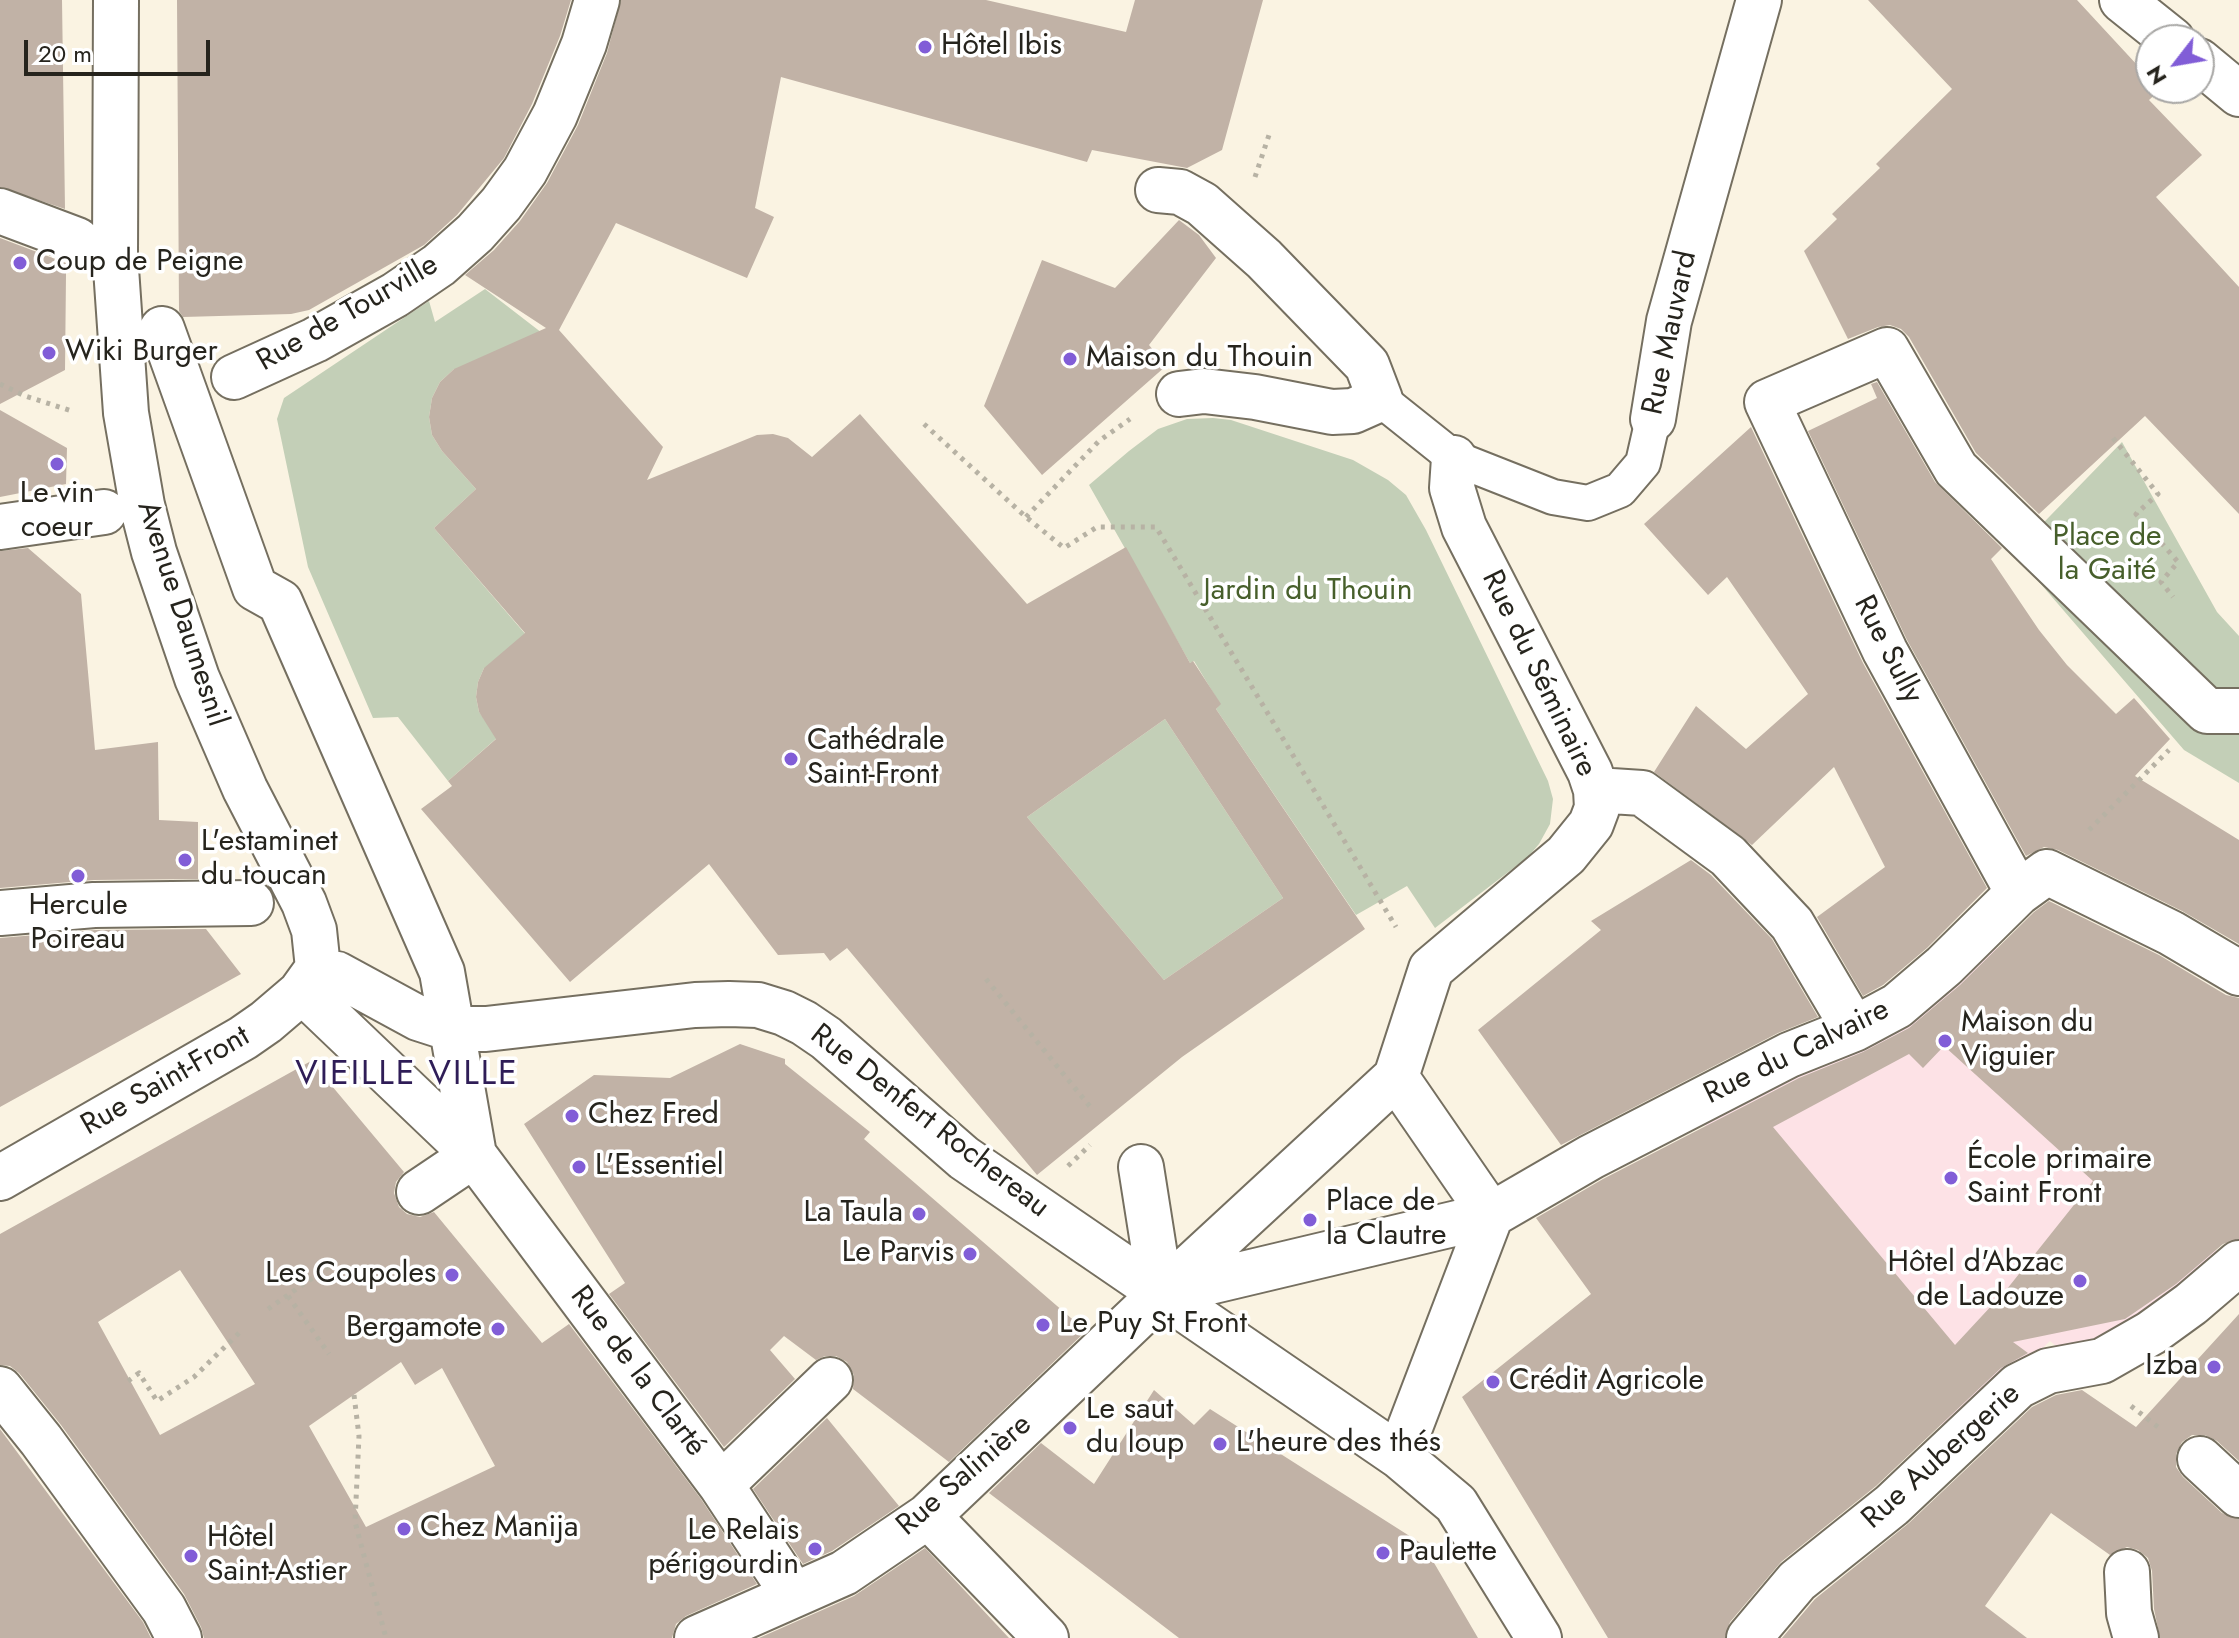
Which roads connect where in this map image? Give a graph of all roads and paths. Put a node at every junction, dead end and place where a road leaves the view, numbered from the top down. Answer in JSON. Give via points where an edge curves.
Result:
{"nodes":[{"id":1,"x":116,"y":0,"type":"edge"},
{"id":2,"x":597,"y":0,"type":"edge"},
{"id":3,"x":1759,"y":0,"type":"edge"},
{"id":4,"x":2122,"y":0,"type":"edge"},
{"id":5,"x":2152,"y":24,"type":"edge"},
{"id":6,"x":2215,"y":74,"type":"edge"},
{"id":7,"x":2239,"y":94,"type":"edge"},
{"id":8,"x":1158,"y":190,"type":"dead end"},
{"id":9,"x":0,"y":211,"type":"edge"},
{"id":10,"x":77,"y":240,"type":"dead end"},
{"id":11,"x":162,"y":329,"type":"dead end"},
{"id":12,"x":234,"y":377,"type":"dead end"},
{"id":13,"x":0,"y":384,"type":"edge"},
{"id":14,"x":1179,"y":394,"type":"joint"},
{"id":15,"x":1380,"y":399,"type":"junction"},
{"id":16,"x":75,"y":413,"type":"dead end"},
{"id":17,"x":1653,"y":419,"type":"joint"},
{"id":18,"x":924,"y":424,"type":"dead end"},
{"id":19,"x":2113,"y":438,"type":"dead end"},
{"id":20,"x":1454,"y":458,"type":"junction"},
{"id":21,"x":104,"y":512,"type":"dead end"},
{"id":22,"x":1026,"y":517,"type":"junction"},
{"id":23,"x":0,"y":527,"type":"edge"},
{"id":24,"x":2161,"y":582,"type":"dead end"},
{"id":25,"x":2223,"y":711,"type":"edge"},
{"id":26,"x":2174,"y":745,"type":"dead end"},
{"id":27,"x":1596,"y":790,"type":"junction"},
{"id":28,"x":2088,"y":831,"type":"dead end"},
{"id":29,"x":2033,"y":882,"type":"junction"},
{"id":30,"x":251,"y":903,"type":"dead end"},
{"id":31,"x":0,"y":913,"type":"edge"},
{"id":32,"x":1431,"y":969,"type":"junction"},
{"id":33,"x":2239,"y":973,"type":"edge"},
{"id":34,"x":986,"y":979,"type":"dead end"},
{"id":35,"x":324,"y":982,"type":"junction"},
{"id":36,"x":452,"y":1029,"type":"junction"},
{"id":37,"x":1854,"y":1029,"type":"junction"},
{"id":38,"x":1396,"y":1077,"type":"junction"},
{"id":39,"x":1092,"y":1109,"type":"dead end"},
{"id":40,"x":474,"y":1155,"type":"junction"},
{"id":41,"x":1141,"y":1167,"type":"dead end"},
{"id":42,"x":0,"y":1178,"type":"edge"},
{"id":43,"x":419,"y":1192,"type":"dead end"},
{"id":44,"x":1507,"y":1206,"type":"junction"},
{"id":45,"x":2239,"y":1263,"type":"edge"},
{"id":46,"x":331,"y":1265,"type":"dead end"},
{"id":47,"x":1161,"y":1294,"type":"junction"},
{"id":48,"x":288,"y":1296,"type":"junction"},
{"id":49,"x":268,"y":1309,"type":"dead end"},
{"id":50,"x":241,"y":1331,"type":"dead end"},
{"id":51,"x":329,"y":1354,"type":"dead end"},
{"id":52,"x":2077,"y":1366,"type":"junction"},
{"id":53,"x":830,"y":1380,"type":"dead end"},
{"id":54,"x":128,"y":1381,"type":"dead end"},
{"id":55,"x":0,"y":1389,"type":"edge"},
{"id":56,"x":354,"y":1395,"type":"dead end"},
{"id":57,"x":1399,"y":1456,"type":"junction"},
{"id":58,"x":2200,"y":1459,"type":"joint"},
{"id":59,"x":721,"y":1485,"type":"junction"},
{"id":60,"x":2239,"y":1495,"type":"edge"},
{"id":61,"x":928,"y":1516,"type":"junction"},
{"id":62,"x":2127,"y":1572,"type":"dead end"},
{"id":63,"x":793,"y":1594,"type":"junction"},
{"id":64,"x":179,"y":1638,"type":"edge"},
{"id":65,"x":386,"y":1638,"type":"edge"},
{"id":66,"x":697,"y":1638,"type":"edge"},
{"id":67,"x":1046,"y":1638,"type":"edge"},
{"id":68,"x":1539,"y":1638,"type":"edge"},
{"id":69,"x":1749,"y":1638,"type":"edge"},
{"id":70,"x":2136,"y":1638,"type":"edge"}],
"edges":[{"from":1,"to":35,"type":"street","name":"Avenue Daumesnil","via":[[115,254],[126,413],[142,505],[197,678],[245,789],[304,903]]},
{"from":2,"to":12,"type":"street","name":"Rue de Tourville","via":[[555,115],[525,171],[475,233],[395,295]]},
{"from":3,"to":17,"type":"street","name":"Rue Mauvard","via":[[1669,321]]},
{"from":4,"to":5,"type":"street"},
{"from":6,"to":7,"type":"street"},
{"from":8,"to":15,"type":"street","via":[[1180,192],[1202,204],[1236,233],[1367,365]]},
{"from":9,"to":10,"type":"street"},
{"from":11,"to":36,"type":"street","via":[[255,588],[284,583],[442,972]]},
{"from":13,"to":16,"type":"path"},
{"from":14,"to":15,"type":"street","via":[[1204,391],[1332,412],[1353,411]]},
{"from":14,"to":22,"type":"path","via":[[1153,403],[1099,441]]},
{"from":15,"to":20,"type":"lane","name":"Rue Mauvard"},
{"from":17,"to":20,"type":"lane","name":"Rue Mauvard","via":[[1643,463],[1620,490],[1588,503],[1553,497]]},
{"from":18,"to":22,"type":"path"},
{"from":19,"to":24,"type":"path","via":[[2158,494],[2136,514],[2178,562]]},
{"from":20,"to":27,"type":"street","name":"Rue du Séminaire","via":[[1452,488],[1464,527]]},
{"from":21,"to":23,"type":"street"},
{"from":22,"to":32,"type":"path","via":[[1064,548],[1097,527],[1156,527],[1396,926]]},
{"from":25,"to":29,"type":"street","name":"Rue Sully","via":[[1956,469],[1887,350],[1767,402],[1885,651]]},
{"from":26,"to":28,"type":"path"},
{"from":27,"to":32,"type":"street","name":"Rue du Séminaire","via":[[1591,824],[1574,846]]},
{"from":27,"to":37,"type":"street","via":[[1642,793],[1728,856],[1792,924]]},
{"from":29,"to":33,"type":"street","via":[[2171,933]]},
{"from":29,"to":37,"type":"street","name":"Rue du Calvaire","via":[[1897,1006]]},
{"from":30,"to":31,"type":"street","via":[[94,905]]},
{"from":32,"to":38,"type":"street"},
{"from":34,"to":39,"type":"path"},
{"from":35,"to":36,"type":"street"},
{"from":35,"to":40,"type":"street","name":"Rue de la Clarté"},
{"from":35,"to":42,"type":"street","name":"Rue Saint-Front","via":[[300,993],[243,1038]]},
{"from":36,"to":40,"type":"street"},
{"from":36,"to":47,"type":"street","name":"Rue Denfert Rochereau","via":[[695,1005],[758,1005],[784,1013],[826,1038],[964,1158]]},
{"from":37,"to":44,"type":"street","name":"Rue du Calvaire","via":[[1789,1055]]},
{"from":38,"to":44,"type":"street"},
{"from":38,"to":47,"type":"street","name":"Rue Salinière"},
{"from":40,"to":43,"type":"street"},
{"from":40,"to":59,"type":"street","name":"Rue de la Clarté"},
{"from":41,"to":47,"type":"street"},
{"from":44,"to":47,"type":"street","name":"Rue du Calvaire"},
{"from":44,"to":57,"type":"street"},
{"from":45,"to":52,"type":"street","name":"Rue Aubergerie","via":[[2151,1333],[2102,1361]]},
{"from":46,"to":48,"type":"path"},
{"from":47,"to":57,"type":"street"},
{"from":47,"to":61,"type":"street","name":"Rue Salinière"},
{"from":48,"to":49,"type":"path"},
{"from":48,"to":51,"type":"path"},
{"from":50,"to":54,"type":"path","via":[[194,1377],[157,1401],[139,1373]]},
{"from":52,"to":58,"type":"path"},
{"from":52,"to":69,"type":"street","name":"Rue Aubergerie","via":[[2048,1371],[2018,1386],[1892,1505],[1797,1581]]},
{"from":53,"to":59,"type":"street"},
{"from":55,"to":64,"type":"street","via":[[146,1585]]},
{"from":56,"to":65,"type":"path","via":[[359,1436],[355,1522]]},
{"from":57,"to":68,"type":"street","via":[[1456,1504]]},
{"from":58,"to":60,"type":"street"},
{"from":59,"to":63,"type":"street","name":"Rue de la Clarté"},
{"from":61,"to":63,"type":"street","name":"Rue Salinière","via":[[844,1573]]},
{"from":61,"to":67,"type":"street"},
{"from":62,"to":70,"type":"street"},
{"from":63,"to":66,"type":"street","name":"Rue Salinière"}]}
